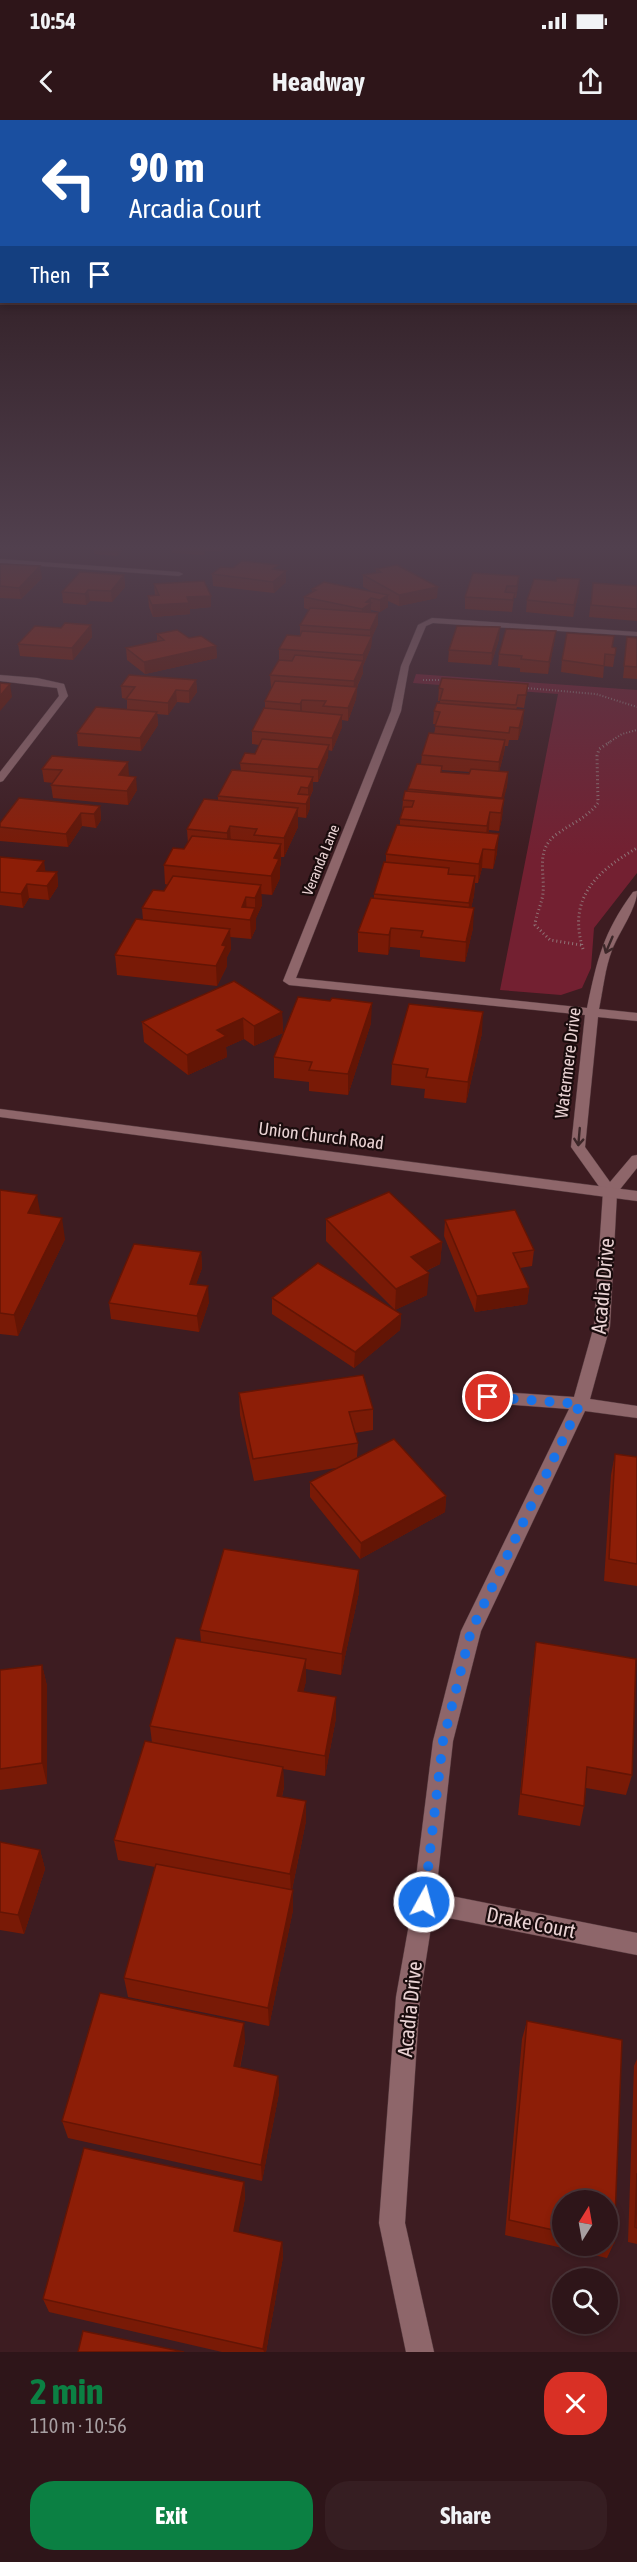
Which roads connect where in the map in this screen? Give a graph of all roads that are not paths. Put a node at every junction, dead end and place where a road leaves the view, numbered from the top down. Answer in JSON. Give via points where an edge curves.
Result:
{"nodes":[{"id":1,"x":413,"y":648,"type":"edge"},
{"id":2,"x":0,"y":678,"type":"edge"},
{"id":3,"x":0,"y":779,"type":"edge"},
{"id":4,"x":637,"y":894,"type":"edge"},
{"id":5,"x":592,"y":1012,"type":"junction"},
{"id":6,"x":637,"y":1017,"type":"edge"},
{"id":7,"x":0,"y":1113,"type":"edge"},
{"id":8,"x":637,"y":1159,"type":"edge"},
{"id":9,"x":610,"y":1192,"type":"junction"},
{"id":10,"x":637,"y":1196,"type":"edge"},
{"id":11,"x":488,"y":1397,"type":"dead end"},
{"id":12,"x":580,"y":1404,"type":"junction"},
{"id":13,"x":637,"y":1412,"type":"edge"},
{"id":14,"x":424,"y":1902,"type":"junction"},
{"id":15,"x":637,"y":1944,"type":"edge"},
{"id":16,"x":420,"y":2352,"type":"edge"}],
"edges":[{"from":1,"to":5,"type":"street","name":"Veranda Lane","via":[[402,677],[401,698],[289,981]]},
{"from":2,"to":3,"type":"street","via":[[61,686],[64,696]]},
{"from":4,"to":5,"type":"street","name":"Watermere Drive","one_way":true,"via":[[605,952]]},
{"from":5,"to":6,"type":"street","name":"Veranda Lane"},
{"from":5,"to":9,"type":"street","name":"Watermere Drive","one_way":true,"via":[[578,1147]]},
{"from":7,"to":9,"type":"street","name":"Union Church Road"},
{"from":8,"to":9,"type":"street"},
{"from":9,"to":10,"type":"street","name":"Union Church Road"},
{"from":9,"to":12,"type":"street","name":"Acadia Drive","via":[[602,1326]]},
{"from":11,"to":12,"type":"street"},
{"from":12,"to":13,"type":"street"},
{"from":12,"to":14,"type":"street","name":"Acadia Drive","via":[[471,1631],[443,1741]]},
{"from":14,"to":15,"type":"street","name":"Drake Court"},
{"from":14,"to":16,"type":"street","name":"Acadia Drive","via":[[408,1997],[392,2223]]}]}
